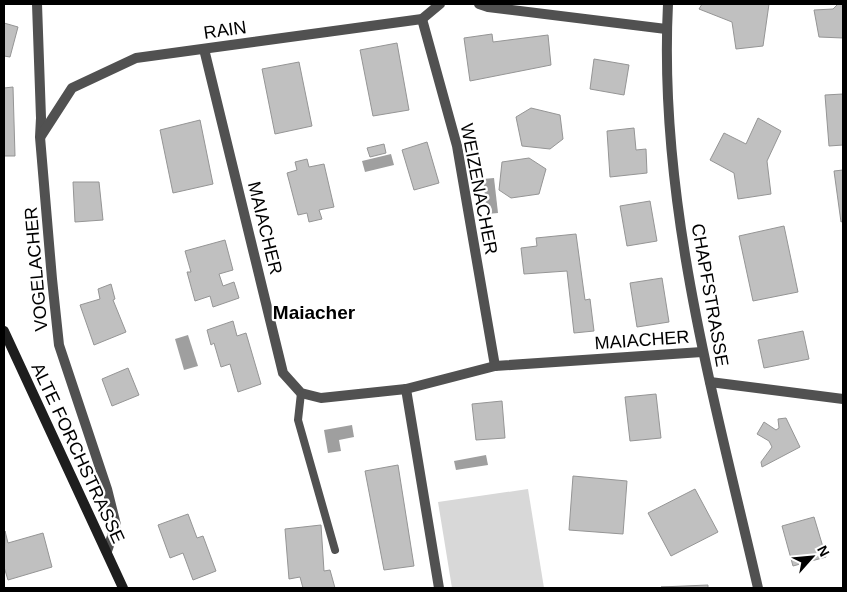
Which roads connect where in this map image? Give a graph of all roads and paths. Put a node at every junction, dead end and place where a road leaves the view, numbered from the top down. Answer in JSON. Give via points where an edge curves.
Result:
{"nodes":[{"id":1,"x":36,"y":4,"type":"edge"},
{"id":2,"x":440,"y":4,"type":"edge"},
{"id":3,"x":479,"y":4,"type":"edge"},
{"id":4,"x":668,"y":4,"type":"edge"},
{"id":5,"x":422,"y":19,"type":"junction"},
{"id":6,"x":666,"y":29,"type":"junction"},
{"id":7,"x":204,"y":49,"type":"junction"},
{"id":8,"x":40,"y":137,"type":"junction"},
{"id":9,"x":4,"y":331,"type":"edge"},
{"id":10,"x":702,"y":352,"type":"junction"},
{"id":11,"x":495,"y":366,"type":"junction"},
{"id":12,"x":710,"y":382,"type":"junction"},
{"id":13,"x":406,"y":389,"type":"junction"},
{"id":14,"x":301,"y":393,"type":"junction"},
{"id":15,"x":843,"y":398,"type":"edge"},
{"id":16,"x":335,"y":550,"type":"dead end"},
{"id":17,"x":107,"y":551,"type":"junction"},
{"id":18,"x":123,"y":588,"type":"edge"},
{"id":19,"x":439,"y":588,"type":"edge"},
{"id":20,"x":758,"y":588,"type":"edge"}],
"edges":[{"from":1,"to":8,"type":"street","name":"VOGELACHER"},
{"from":2,"to":5,"type":"street"},
{"from":3,"to":6,"type":"street"},
{"from":4,"to":6,"type":"street","name":"CHAPFSTRASSE"},
{"from":5,"to":7,"type":"street","name":"RAIN"},
{"from":5,"to":11,"type":"street","name":"WEIZENACHER","via":[[457,146]]},
{"from":6,"to":10,"type":"street","name":"CHAPFSTRASSE","via":[[667,87],[676,194]]},
{"from":7,"to":8,"type":"street","name":"RAIN","via":[[136,58],[72,88]]},
{"from":7,"to":14,"type":"street","name":"MAIACHER","via":[[284,374]]},
{"from":8,"to":17,"type":"street","name":"VOGELACHER","via":[[59,344],[116,525]]},
{"from":9,"to":17,"type":"street","name":"ALTE FORCHSTRASSE"},
{"from":10,"to":11,"type":"street","name":"MAIACHER"},
{"from":10,"to":12,"type":"street","name":"CHAPFSTRASSE"},
{"from":11,"to":13,"type":"street","name":"MAIACHER"},
{"from":12,"to":15,"type":"street"},
{"from":12,"to":20,"type":"street","name":"CHAPFSTRASSE"},
{"from":13,"to":14,"type":"street","name":"MAIACHER","via":[[321,398]]},
{"from":13,"to":19,"type":"street"},
{"from":14,"to":16,"type":"lane","via":[[298,420]]},
{"from":17,"to":18,"type":"street","name":"ALTE FORCHSTRASSE"}]}
